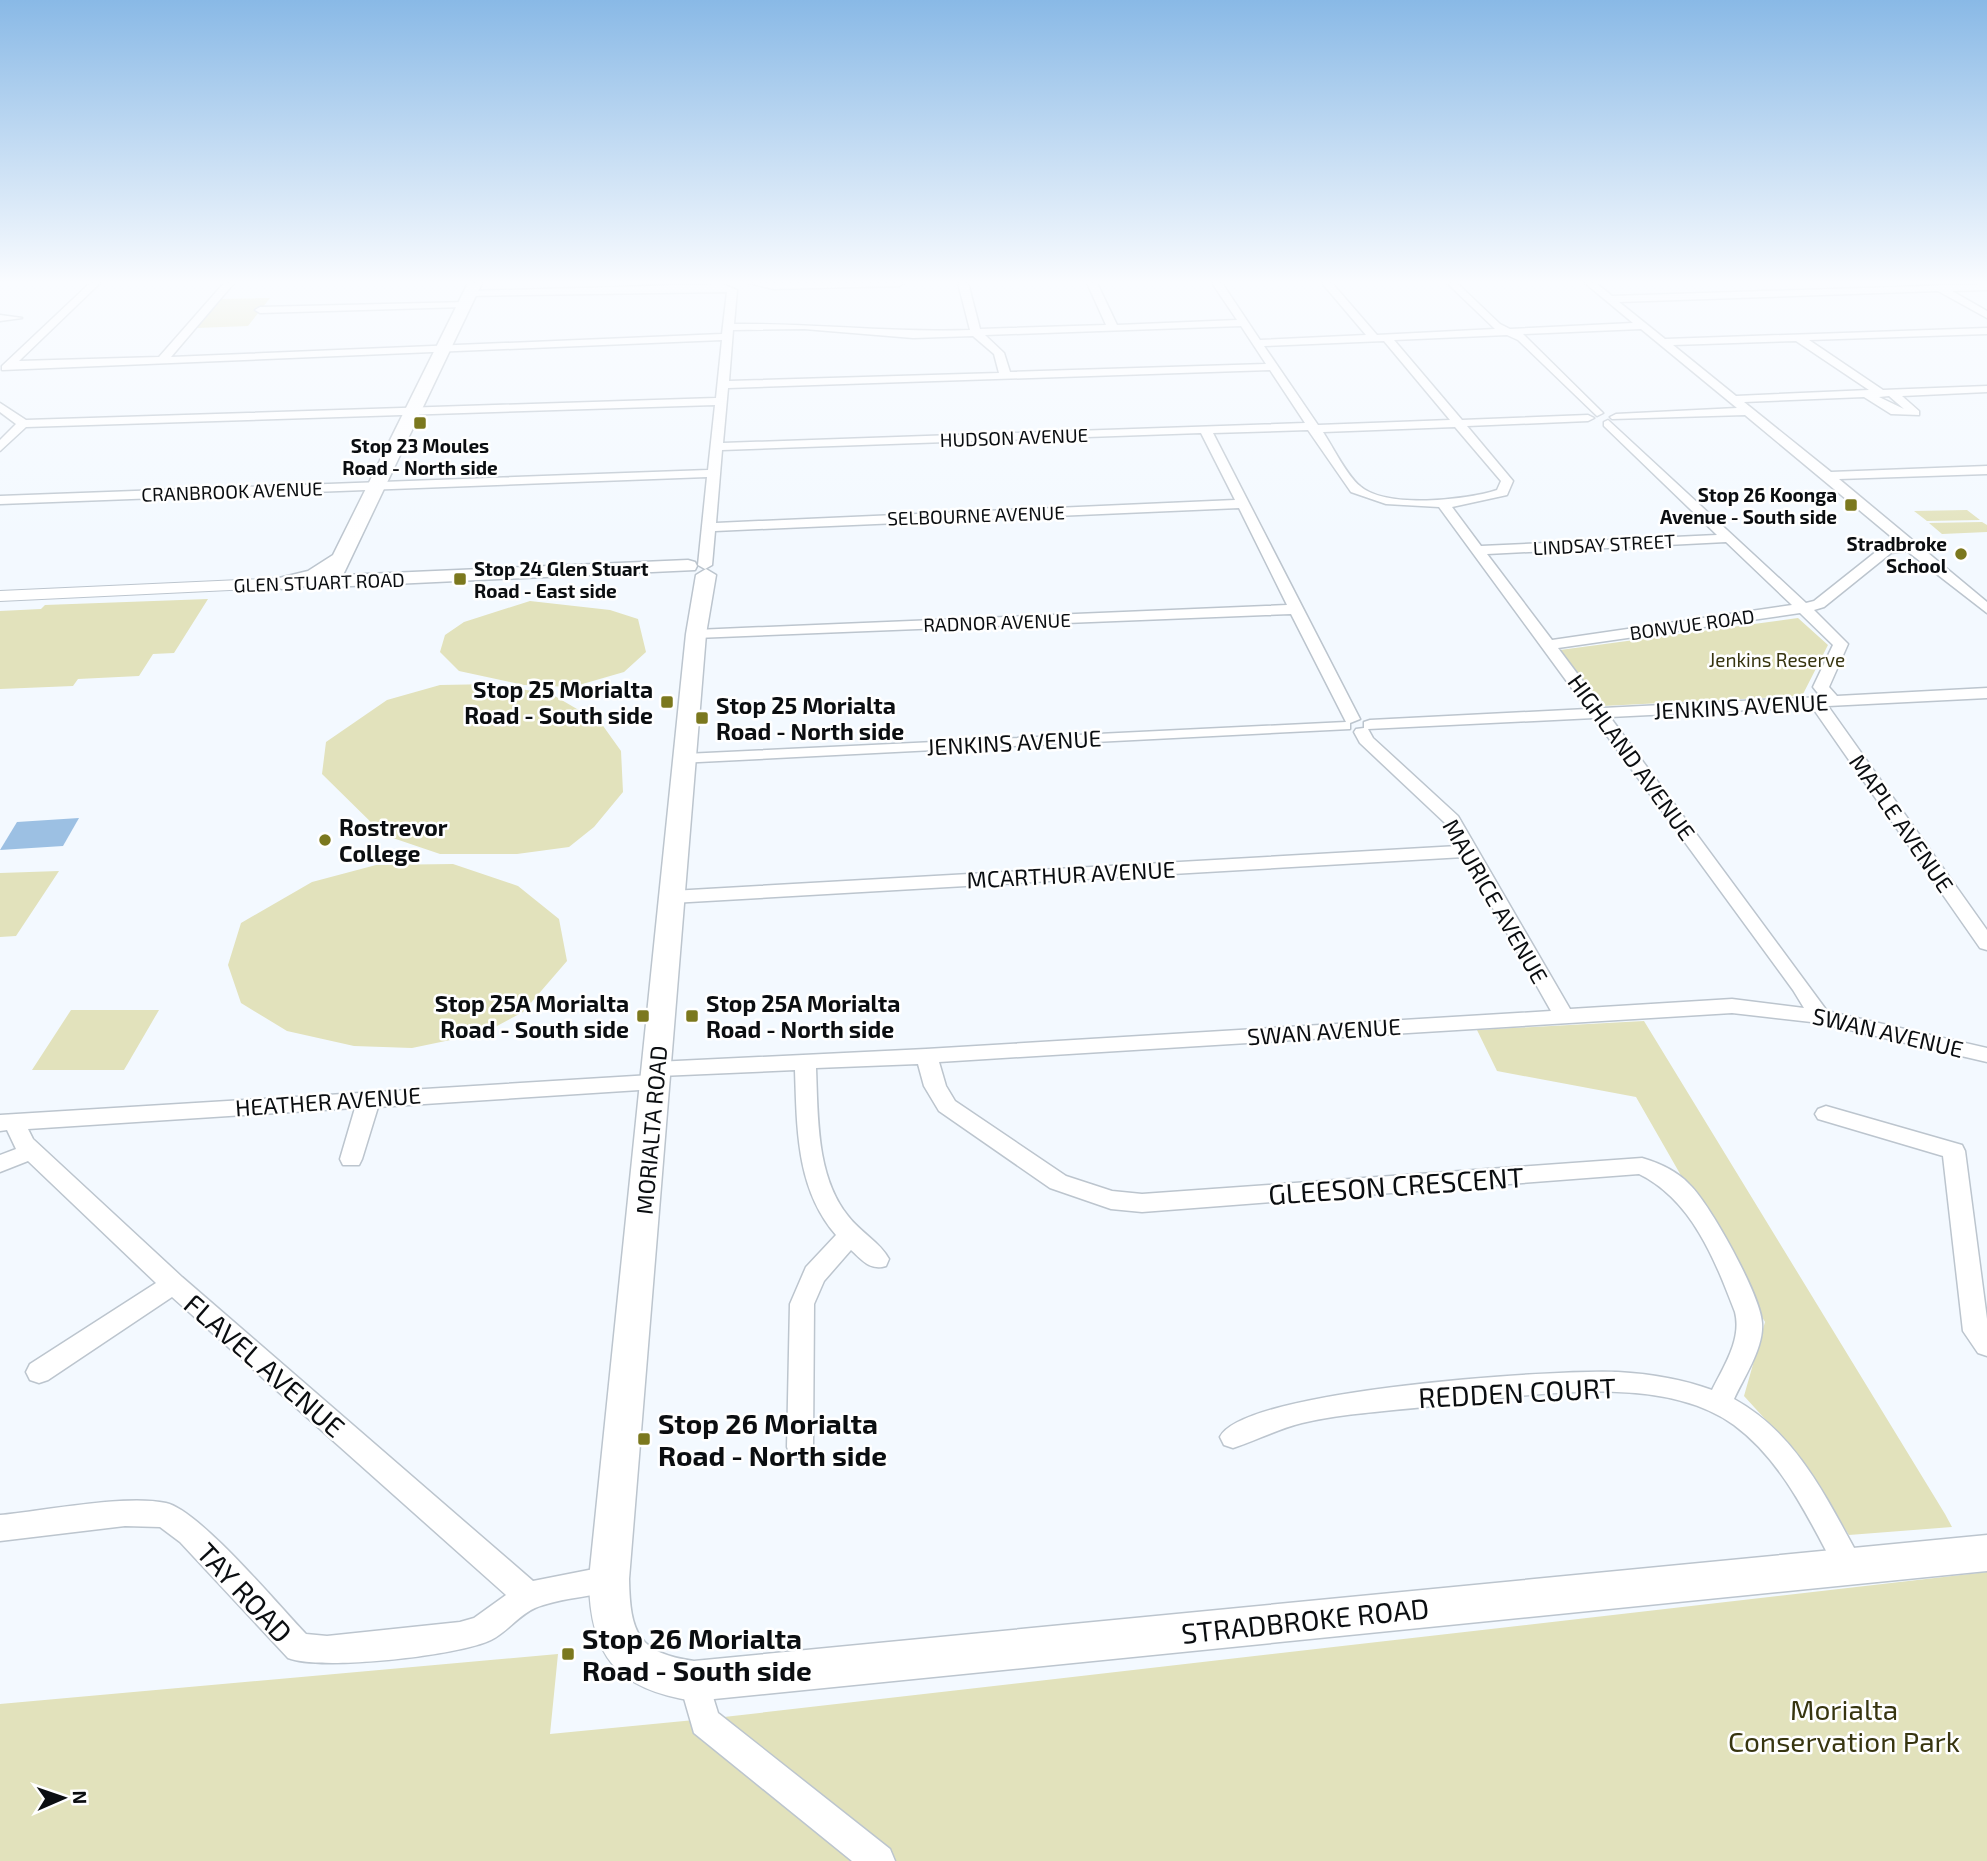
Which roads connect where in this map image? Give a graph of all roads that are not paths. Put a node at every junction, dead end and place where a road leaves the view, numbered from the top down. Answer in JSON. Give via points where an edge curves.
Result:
{"nodes":[{"id":1,"x":432,"y":370,"type":"edge"},
{"id":2,"x":723,"y":370,"type":"edge"},
{"id":3,"x":1004,"y":370,"type":"edge"},
{"id":4,"x":1188,"y":370,"type":"edge"},
{"id":5,"x":1274,"y":370,"type":"edge"},
{"id":6,"x":1414,"y":370,"type":"edge"},
{"id":7,"x":1551,"y":370,"type":"edge"},
{"id":8,"x":1698,"y":370,"type":"edge"},
{"id":9,"x":1850,"y":370,"type":"edge"},
{"id":10,"x":1006,"y":376,"type":"junction"},
{"id":11,"x":722,"y":386,"type":"junction"},
{"id":12,"x":1987,"y":389,"type":"edge"},
{"id":13,"x":1885,"y":392,"type":"junction"},
{"id":14,"x":1865,"y":393,"type":"junction"},
{"id":15,"x":1734,"y":399,"type":"junction"},
{"id":16,"x":721,"y":401,"type":"junction"},
{"id":17,"x":0,"y":406,"type":"edge"},
{"id":18,"x":412,"y":411,"type":"junction"},
{"id":19,"x":1749,"y":411,"type":"junction"},
{"id":20,"x":1592,"y":416,"type":"junction"},
{"id":21,"x":0,"y":420,"type":"edge"},
{"id":22,"x":19,"y":420,"type":"junction"},
{"id":23,"x":1612,"y":420,"type":"junction"},
{"id":24,"x":1459,"y":422,"type":"junction"},
{"id":25,"x":1312,"y":427,"type":"junction"},
{"id":26,"x":1205,"y":429,"type":"junction"},
{"id":27,"x":0,"y":447,"type":"edge"},
{"id":28,"x":717,"y":447,"type":"junction"},
{"id":29,"x":1987,"y":470,"type":"edge"},
{"id":30,"x":715,"y":473,"type":"junction"},
{"id":31,"x":1829,"y":476,"type":"junction"},
{"id":32,"x":376,"y":485,"type":"junction"},
{"id":33,"x":0,"y":500,"type":"edge"},
{"id":34,"x":1441,"y":501,"type":"junction"},
{"id":35,"x":1243,"y":503,"type":"junction"},
{"id":36,"x":710,"y":527,"type":"junction"},
{"id":37,"x":1731,"y":538,"type":"junction"},
{"id":38,"x":1910,"y":546,"type":"junction"},
{"id":39,"x":1478,"y":550,"type":"junction"},
{"id":40,"x":340,"y":559,"type":"junction"},
{"id":41,"x":694,"y":576,"type":"junction"},
{"id":42,"x":330,"y":581,"type":"junction"},
{"id":43,"x":282,"y":583,"type":"junction"},
{"id":44,"x":1782,"y":588,"type":"junction"},
{"id":45,"x":1831,"y":594,"type":"junction"},
{"id":46,"x":0,"y":596,"type":"edge"},
{"id":47,"x":1804,"y":608,"type":"junction"},
{"id":48,"x":1297,"y":609,"type":"junction"},
{"id":49,"x":1987,"y":609,"type":"edge"},
{"id":50,"x":696,"y":635,"type":"junction"},
{"id":51,"x":1549,"y":645,"type":"junction"},
{"id":52,"x":1987,"y":693,"type":"edge"},
{"id":53,"x":1825,"y":702,"type":"junction"},
{"id":54,"x":1600,"y":713,"type":"junction"},
{"id":55,"x":1357,"y":725,"type":"junction"},
{"id":56,"x":685,"y":759,"type":"junction"},
{"id":57,"x":1469,"y":851,"type":"junction"},
{"id":58,"x":672,"y":897,"type":"junction"},
{"id":59,"x":1987,"y":944,"type":"edge"},
{"id":60,"x":1564,"y":1016,"type":"junction"},
{"id":61,"x":1820,"y":1016,"type":"junction"},
{"id":62,"x":1987,"y":1055,"type":"edge"},
{"id":63,"x":926,"y":1056,"type":"junction"},
{"id":64,"x":805,"y":1063,"type":"junction"},
{"id":65,"x":656,"y":1076,"type":"junction"},
{"id":66,"x":369,"y":1099,"type":"junction"},
{"id":67,"x":1826,"y":1114,"type":"dead end"},
{"id":68,"x":7,"y":1122,"type":"edge"},
{"id":69,"x":32,"y":1151,"type":"junction"},
{"id":70,"x":351,"y":1159,"type":"dead end"},
{"id":71,"x":0,"y":1164,"type":"edge"},
{"id":72,"x":852,"y":1235,"type":"junction"},
{"id":73,"x":877,"y":1259,"type":"dead end"},
{"id":74,"x":173,"y":1284,"type":"junction"},
{"id":75,"x":1987,"y":1346,"type":"edge"},
{"id":76,"x":39,"y":1372,"type":"dead end"},
{"id":77,"x":1719,"y":1403,"type":"junction"},
{"id":78,"x":1233,"y":1437,"type":"dead end"},
{"id":79,"x":800,"y":1447,"type":"dead end"},
{"id":80,"x":0,"y":1528,"type":"edge"},
{"id":81,"x":1987,"y":1553,"type":"edge"},
{"id":82,"x":1849,"y":1566,"type":"junction"},
{"id":83,"x":609,"y":1579,"type":"junction"},
{"id":84,"x":528,"y":1596,"type":"junction"},
{"id":85,"x":628,"y":1658,"type":"joint"},
{"id":86,"x":694,"y":1681,"type":"junction"},
{"id":87,"x":878,"y":1861,"type":"edge"}],
"edges":[{"from":1,"to":18,"type":"main road"},
{"from":2,"to":11,"type":"street","name":"MORIALTA ROAD"},
{"from":3,"to":10,"type":"street"},
{"from":4,"to":10,"type":"street"},
{"from":5,"to":25,"type":"street"},
{"from":6,"to":24,"type":"street"},
{"from":7,"to":20,"type":"street"},
{"from":8,"to":15,"type":"street"},
{"from":9,"to":13,"type":"street"},
{"from":10,"to":11,"type":"street"},
{"from":11,"to":16,"type":"street","name":"MORIALTA ROAD"},
{"from":12,"to":13,"type":"street"},
{"from":13,"to":14,"type":"street"},
{"from":13,"to":14,"type":"street","via":[[1915,413],[1895,412]]},
{"from":14,"to":15,"type":"street"},
{"from":15,"to":19,"type":"street"},
{"from":16,"to":18,"type":"street"},
{"from":16,"to":28,"type":"street","name":"MORIALTA ROAD"},
{"from":17,"to":22,"type":"street"},
{"from":18,"to":22,"type":"street"},
{"from":18,"to":32,"type":"main road"},
{"from":19,"to":23,"type":"street","name":"HUDSON AVENUE"},
{"from":19,"to":31,"type":"street"},
{"from":20,"to":23,"type":"street","name":"HUDSON AVENUE"},
{"from":20,"to":24,"type":"street","name":"HUDSON AVENUE"},
{"from":21,"to":22,"type":"street"},
{"from":22,"to":27,"type":"street"},
{"from":23,"to":37,"type":"street","name":"MAPLE AVENUE"},
{"from":24,"to":25,"type":"street","name":"HUDSON AVENUE"},
{"from":24,"to":34,"type":"street","via":[[1507,481],[1507,487],[1480,500]]},
{"from":25,"to":26,"type":"street","name":"HUDSON AVENUE"},
{"from":25,"to":34,"type":"street","via":[[1349,484],[1362,494],[1391,501]]},
{"from":26,"to":28,"type":"street","name":"HUDSON AVENUE"},
{"from":26,"to":35,"type":"street","name":"MAURICE AVENUE"},
{"from":28,"to":30,"type":"street","name":"MORIALTA ROAD"},
{"from":29,"to":31,"type":"street"},
{"from":30,"to":32,"type":"street","name":"CRANBROOK AVENUE"},
{"from":30,"to":36,"type":"street","name":"MORIALTA ROAD"},
{"from":31,"to":38,"type":"street"},
{"from":32,"to":33,"type":"street","name":"CRANBROOK AVENUE"},
{"from":32,"to":40,"type":"main road"},
{"from":34,"to":39,"type":"street","name":"HIGHLAND AVENUE"},
{"from":35,"to":36,"type":"street","name":"SELBOURNE AVENUE"},
{"from":35,"to":48,"type":"street","name":"MAURICE AVENUE"},
{"from":36,"to":41,"type":"street","name":"MORIALTA ROAD"},
{"from":37,"to":39,"type":"street","name":"LINDSAY STREET"},
{"from":37,"to":44,"type":"street","name":"MAPLE AVENUE"},
{"from":38,"to":45,"type":"street","name":"BONVUE ROAD","via":[[1887,550]]},
{"from":38,"to":49,"type":"street"},
{"from":39,"to":51,"type":"street","name":"HIGHLAND AVENUE"},
{"from":40,"to":42,"type":"main road"},
{"from":40,"to":43,"type":"main road","via":[[315,575]]},
{"from":41,"to":42,"type":"main road","name":"GLEN STUART ROAD","via":[[638,569]]},
{"from":41,"to":50,"type":"main road","name":"MORIALTA ROAD"},
{"from":42,"to":43,"type":"street","name":"GLEN STUART ROAD"},
{"from":43,"to":46,"type":"street","name":"GLEN STUART ROAD"},
{"from":44,"to":45,"type":"street","name":"BONVUE ROAD"},
{"from":44,"to":47,"type":"street","name":"MAPLE AVENUE"},
{"from":45,"to":47,"type":"street","name":"BONVUE ROAD"},
{"from":47,"to":51,"type":"street","name":"BONVUE ROAD"},
{"from":47,"to":53,"type":"street","name":"MAPLE AVENUE","via":[[1841,644],[1821,687]]},
{"from":48,"to":50,"type":"street","name":"RADNOR AVENUE"},
{"from":48,"to":55,"type":"street","name":"MAURICE AVENUE"},
{"from":50,"to":56,"type":"main road","name":"MORIALTA ROAD"},
{"from":51,"to":54,"type":"street","name":"HIGHLAND AVENUE"},
{"from":52,"to":53,"type":"street","name":"JENKINS AVENUE"},
{"from":53,"to":54,"type":"street","name":"JENKINS AVENUE"},
{"from":53,"to":59,"type":"street","name":"MAPLE AVENUE"},
{"from":54,"to":55,"type":"street","name":"JENKINS AVENUE"},
{"from":54,"to":61,"type":"street","name":"HIGHLAND AVENUE"},
{"from":55,"to":56,"type":"street","name":"JENKINS AVENUE"},
{"from":55,"to":57,"type":"street","name":"MAURICE AVENUE","via":[[1366,740],[1446,813]]},
{"from":56,"to":58,"type":"main road","name":"MORIALTA ROAD"},
{"from":57,"to":58,"type":"street","name":"MCARTHUR AVENUE"},
{"from":57,"to":60,"type":"street","name":"MAURICE AVENUE"},
{"from":58,"to":65,"type":"main road","name":"MORIALTA ROAD"},
{"from":60,"to":61,"type":"street","name":"SWAN AVENUE","via":[[1732,1006]]},
{"from":60,"to":63,"type":"street","name":"SWAN AVENUE"},
{"from":61,"to":62,"type":"street","name":"SWAN AVENUE"},
{"from":63,"to":64,"type":"street","name":"SWAN AVENUE"},
{"from":63,"to":77,"type":"street","name":"GLEESON CRESCENT","via":[[947,1106],[1058,1182],[1111,1200],[1142,1203],[1642,1166],[1674,1183],[1688,1197],[1743,1299],[1750,1321],[1748,1334]]},
{"from":64,"to":65,"type":"street","name":"SWAN AVENUE"},
{"from":64,"to":72,"type":"street","via":[[810,1140],[819,1188],[839,1223]]},
{"from":65,"to":66,"type":"street","name":"HEATHER AVENUE"},
{"from":65,"to":83,"type":"main road","name":"MORIALTA ROAD"},
{"from":66,"to":68,"type":"street","name":"HEATHER AVENUE"},
{"from":66,"to":70,"type":"street"},
{"from":67,"to":75,"type":"street","via":[[1954,1152],[1976,1331]]},
{"from":68,"to":69,"type":"street","name":"FLAVEL AVENUE"},
{"from":69,"to":71,"type":"street"},
{"from":69,"to":74,"type":"street","name":"FLAVEL AVENUE"},
{"from":72,"to":73,"type":"street"},
{"from":72,"to":79,"type":"street","via":[[806,1286]]},
{"from":74,"to":76,"type":"street"},
{"from":74,"to":84,"type":"street","name":"FLAVEL AVENUE"},
{"from":77,"to":78,"type":"street","name":"REDDEN COURT","via":[[1682,1391],[1648,1387],[1529,1385],[1335,1405],[1251,1427]]},
{"from":77,"to":82,"type":"street","name":"REDDEN COURT","via":[[1770,1441],[1797,1475]]},
{"from":80,"to":84,"type":"street","name":"TAY ROAD","via":[[125,1514],[164,1515],[190,1533],[299,1648],[327,1650],[460,1636],[482,1629]]},
{"from":81,"to":82,"type":"main road","name":"STRADBROKE ROAD"},
{"from":82,"to":86,"type":"main road","name":"STRADBROKE ROAD"},
{"from":83,"to":84,"type":"street","name":"TAY ROAD"},
{"from":83,"to":85,"type":"main road","name":"MORIALTA ROAD","via":[[608,1606]]},
{"from":85,"to":86,"type":"main road","name":"STRADBROKE ROAD","via":[[648,1673]]},
{"from":86,"to":87,"type":"street","via":[[705,1722]]}]}
